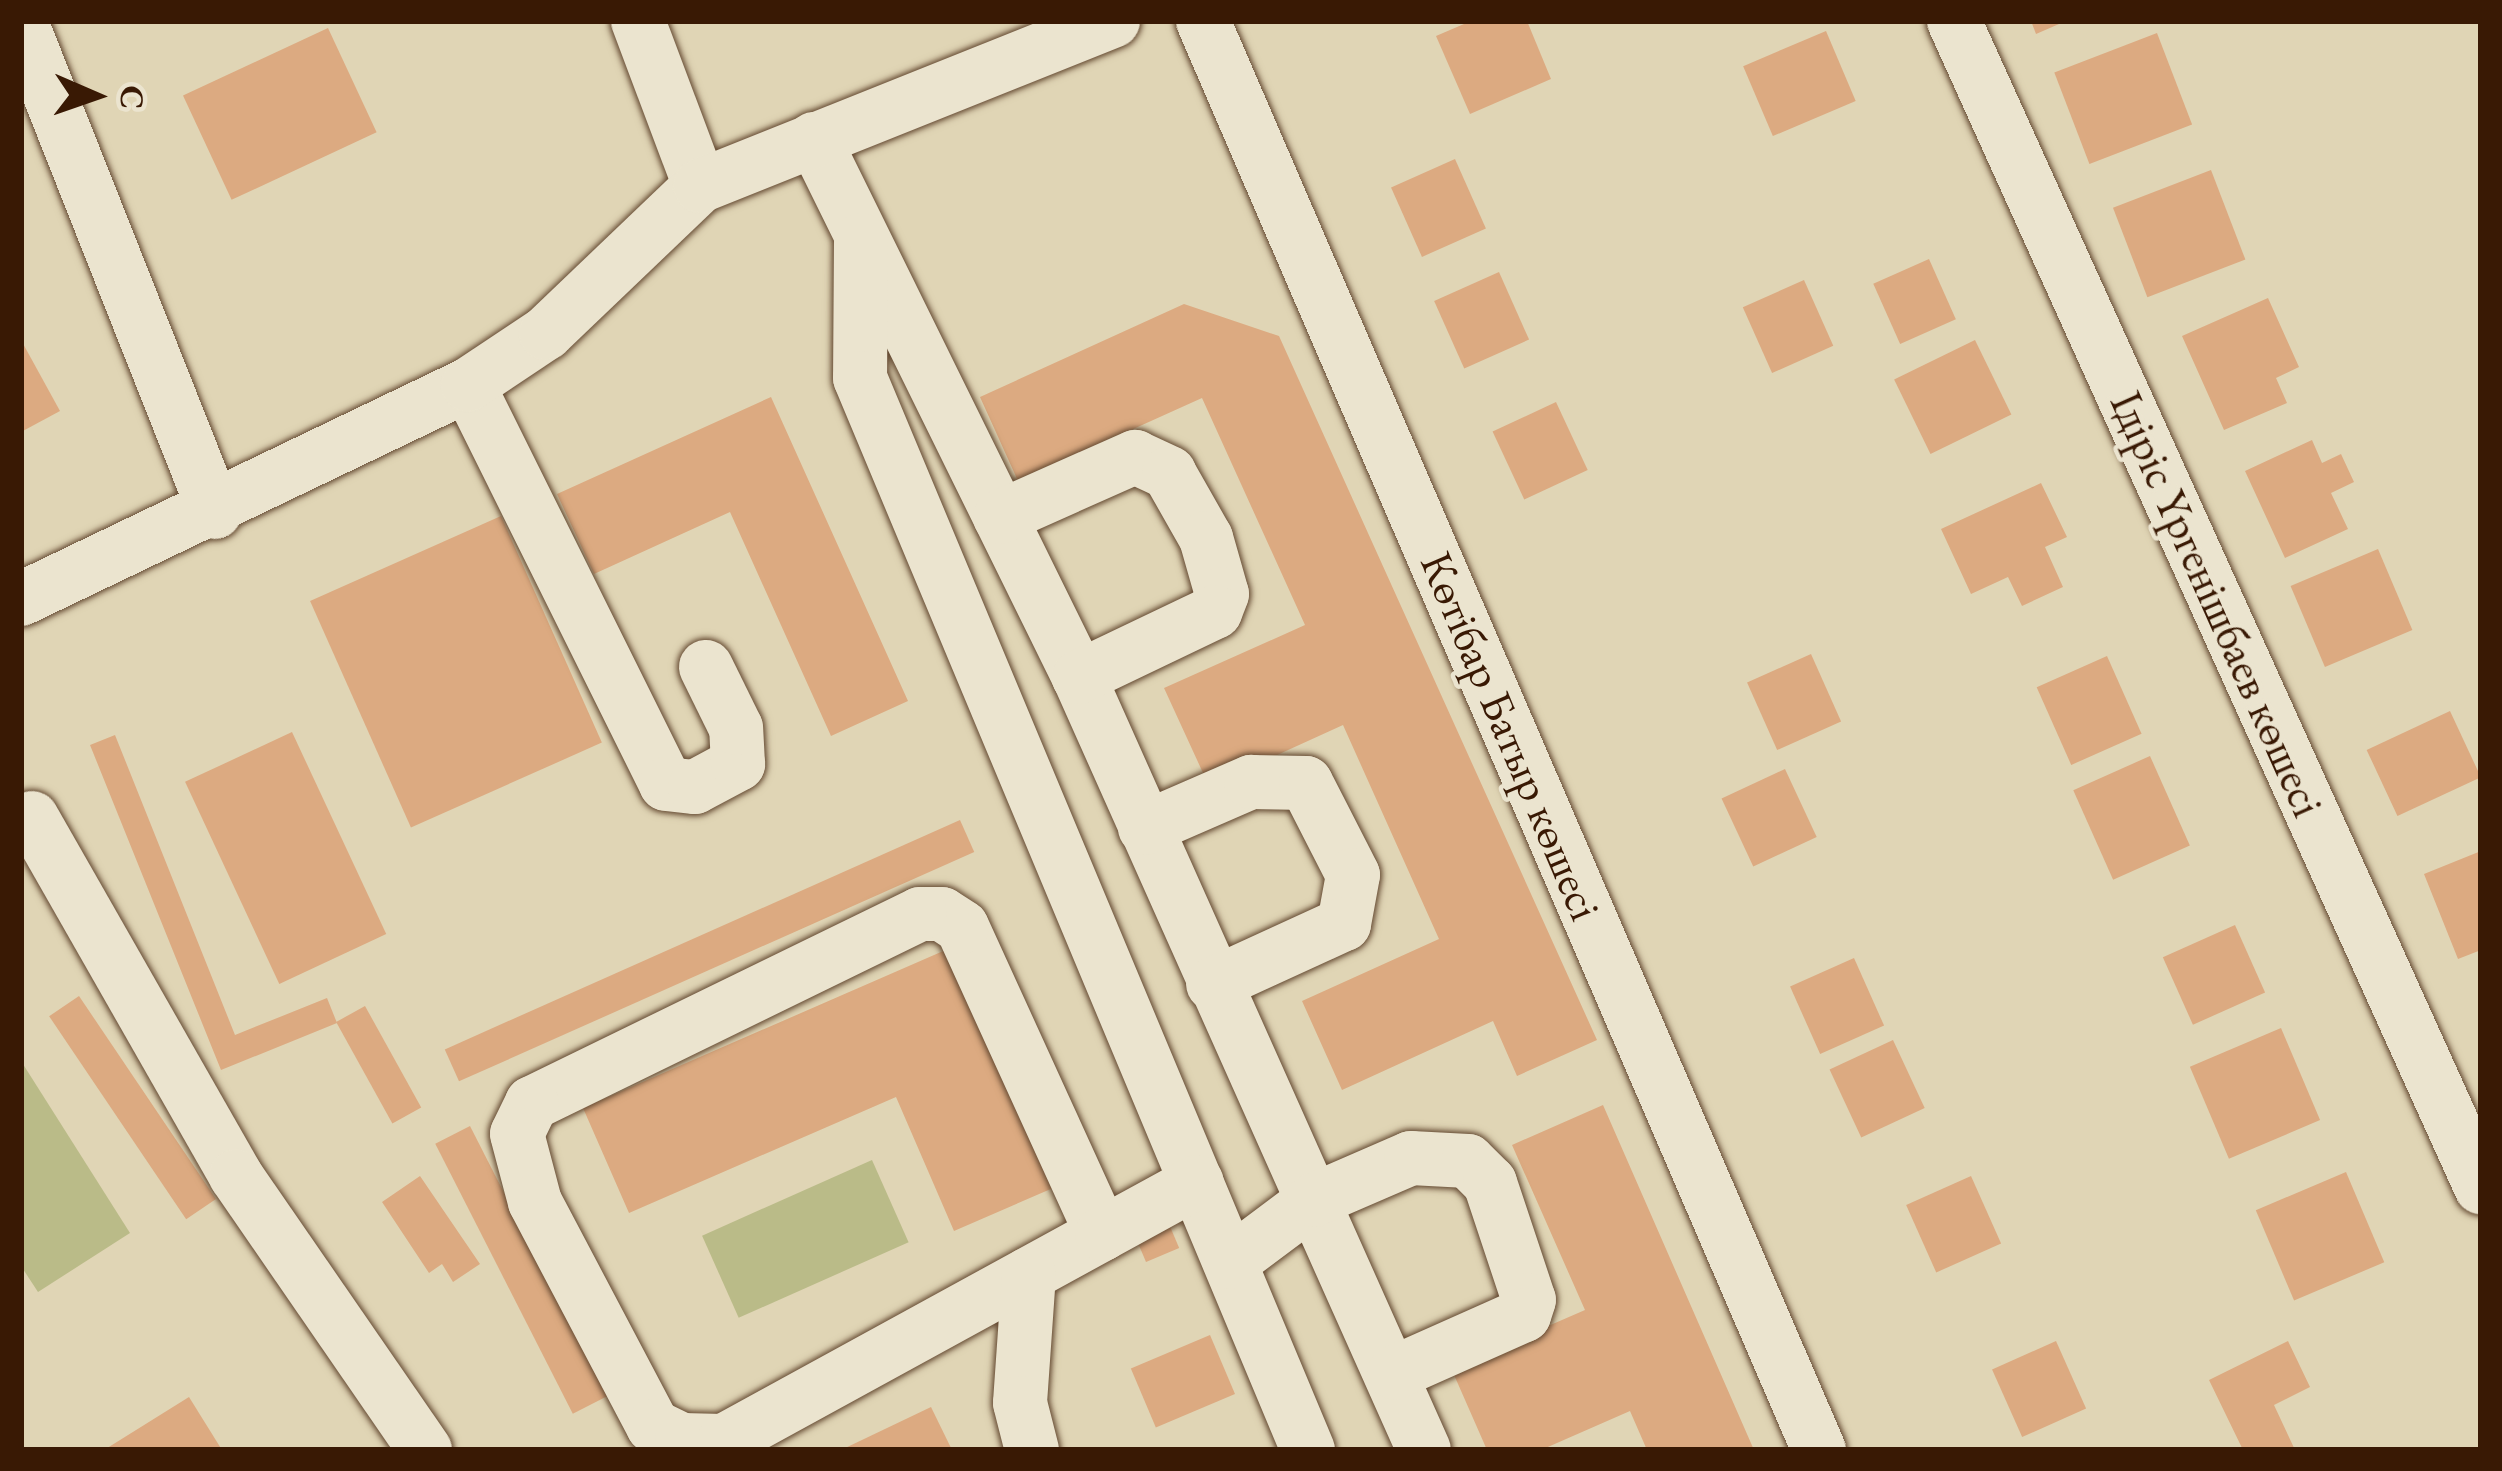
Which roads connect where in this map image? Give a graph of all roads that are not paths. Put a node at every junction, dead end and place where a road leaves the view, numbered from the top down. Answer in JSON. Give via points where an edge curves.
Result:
{"nodes":[{"id":1,"x":638,"y":21,"type":"edge"},
{"id":2,"x":1113,"y":21,"type":"edge"},
{"id":3,"x":1203,"y":21,"type":"edge"},
{"id":4,"x":1954,"y":21,"type":"edge"},
{"id":5,"x":21,"y":22,"type":"edge"},
{"id":6,"x":814,"y":139,"type":"junction"},
{"id":7,"x":700,"y":186,"type":"junction"},
{"id":8,"x":861,"y":226,"type":"junction"},
{"id":9,"x":468,"y":385,"type":"junction"},
{"id":10,"x":215,"y":512,"type":"junction"},
{"id":11,"x":1000,"y":517,"type":"junction"},
{"id":12,"x":21,"y":599,"type":"edge"},
{"id":13,"x":706,"y":667,"type":"dead end"},
{"id":14,"x":1079,"y":677,"type":"junction"},
{"id":15,"x":32,"y":818,"type":"dead end"},
{"id":16,"x":1145,"y":828,"type":"junction"},
{"id":17,"x":1213,"y":984,"type":"junction"},
{"id":18,"x":1197,"y":1182,"type":"junction"},
{"id":19,"x":2481,"y":1187,"type":"edge"},
{"id":20,"x":1314,"y":1200,"type":"junction"},
{"id":21,"x":1102,"y":1234,"type":"junction"},
{"id":22,"x":1231,"y":1262,"type":"junction"},
{"id":23,"x":1029,"y":1274,"type":"junction"},
{"id":24,"x":1394,"y":1372,"type":"junction"},
{"id":25,"x":651,"y":1438,"type":"edge"},
{"id":26,"x":425,"y":1450,"type":"edge"},
{"id":27,"x":1032,"y":1450,"type":"edge"},
{"id":28,"x":1307,"y":1450,"type":"edge"},
{"id":29,"x":1424,"y":1450,"type":"edge"},
{"id":30,"x":1819,"y":1450,"type":"edge"}],
"edges":[{"from":1,"to":7,"type":"street"},
{"from":2,"to":6,"type":"street"},
{"from":3,"to":30,"type":"street","name":"Көтібар Батыр көшесі"},
{"from":4,"to":19,"type":"street","name":"Ідіріс Үргенішбаев көшесі"},
{"from":5,"to":10,"type":"street"},
{"from":6,"to":7,"type":"street"},
{"from":6,"to":8,"type":"street"},
{"from":7,"to":9,"type":"street","via":[[546,333]]},
{"from":8,"to":11,"type":"street"},
{"from":8,"to":18,"type":"street","via":[[860,378]]},
{"from":9,"to":10,"type":"street"},
{"from":9,"to":13,"type":"street","via":[[666,784],[695,787],[738,764],[736,728]]},
{"from":10,"to":12,"type":"street"},
{"from":11,"to":14,"type":"street"},
{"from":11,"to":14,"type":"street","via":[[1136,457],[1169,473],[1206,538],[1222,594],[1215,612]]},
{"from":14,"to":16,"type":"street"},
{"from":15,"to":26,"type":"street","via":[[236,1175]]},
{"from":16,"to":17,"type":"street"},
{"from":16,"to":17,"type":"street","via":[[1251,782],[1306,783],[1353,875],[1344,924]]},
{"from":17,"to":20,"type":"street"},
{"from":18,"to":21,"type":"street"},
{"from":18,"to":22,"type":"street"},
{"from":20,"to":22,"type":"street"},
{"from":20,"to":24,"type":"street"},
{"from":20,"to":24,"type":"street","via":[[1429,1156],[1468,1160],[1490,1183],[1529,1277],[1524,1315]]},
{"from":21,"to":23,"type":"street"},
{"from":21,"to":25,"type":"street","via":[[962,927],[920,914],[532,1103],[517,1134],[535,1202]]},
{"from":22,"to":28,"type":"street"},
{"from":23,"to":25,"type":"street","via":[[724,1442]]},
{"from":23,"to":27,"type":"street","via":[[1020,1403]]},
{"from":24,"to":29,"type":"street"}]}
